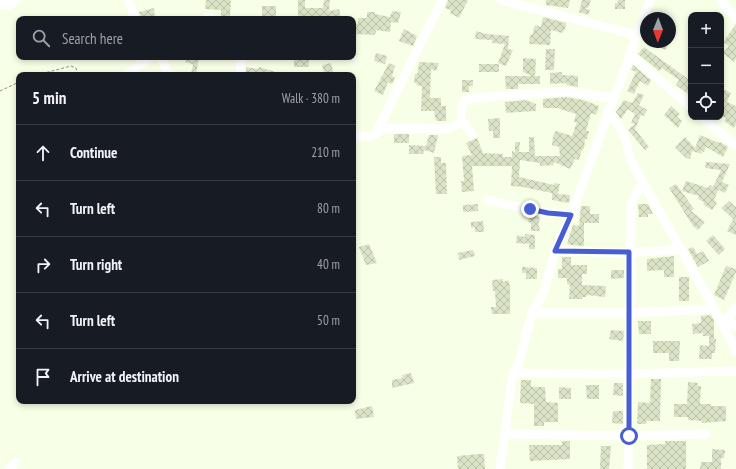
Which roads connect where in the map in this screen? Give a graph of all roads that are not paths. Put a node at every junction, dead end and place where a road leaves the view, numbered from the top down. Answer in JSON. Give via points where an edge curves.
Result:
{"nodes":[{"id":1,"x":17,"y":0,"type":"edge"},
{"id":2,"x":129,"y":0,"type":"edge"},
{"id":3,"x":442,"y":0,"type":"edge"},
{"id":4,"x":501,"y":0,"type":"edge"},
{"id":5,"x":650,"y":0,"type":"edge"},
{"id":6,"x":720,"y":0,"type":"edge"},
{"id":7,"x":0,"y":2,"type":"edge"},
{"id":8,"x":134,"y":16,"type":"edge"},
{"id":9,"x":736,"y":18,"type":"edge"},
{"id":10,"x":636,"y":35,"type":"junction"},
{"id":11,"x":629,"y":54,"type":"junction"},
{"id":12,"x":145,"y":60,"type":"edge"},
{"id":13,"x":162,"y":60,"type":"edge"},
{"id":14,"x":241,"y":60,"type":"edge"},
{"id":15,"x":131,"y":72,"type":"edge"},
{"id":16,"x":167,"y":72,"type":"edge"},
{"id":17,"x":240,"y":72,"type":"edge"},
{"id":18,"x":613,"y":98,"type":"junction"},
{"id":19,"x":688,"y":104,"type":"edge"},
{"id":20,"x":608,"y":110,"type":"junction"},
{"id":21,"x":706,"y":120,"type":"edge"},
{"id":22,"x":461,"y":123,"type":"junction"},
{"id":23,"x":376,"y":133,"type":"junction"},
{"id":24,"x":472,"y":135,"type":"dead end"},
{"id":25,"x":356,"y":136,"type":"edge"},
{"id":26,"x":736,"y":146,"type":"edge"},
{"id":27,"x":643,"y":182,"type":"junction"},
{"id":28,"x":487,"y":200,"type":"dead end"},
{"id":29,"x":571,"y":215,"type":"junction"},
{"id":30,"x":681,"y":249,"type":"junction"},
{"id":31,"x":555,"y":251,"type":"junction"},
{"id":32,"x":629,"y":252,"type":"junction"},
{"id":33,"x":736,"y":307,"type":"edge"},
{"id":34,"x":714,"y":309,"type":"junction"},
{"id":35,"x":532,"y":313,"type":"junction"},
{"id":36,"x":630,"y":313,"type":"junction"},
{"id":37,"x":726,"y":321,"type":"junction"},
{"id":38,"x":736,"y":327,"type":"edge"},
{"id":39,"x":736,"y":352,"type":"edge"},
{"id":40,"x":736,"y":371,"type":"edge"},
{"id":41,"x":513,"y":373,"type":"junction"},
{"id":42,"x":628,"y":374,"type":"junction"},
{"id":43,"x":504,"y":434,"type":"junction"},
{"id":44,"x":706,"y":434,"type":"dead end"},
{"id":45,"x":629,"y":436,"type":"junction"},
{"id":46,"x":500,"y":469,"type":"edge"},
{"id":47,"x":628,"y":469,"type":"edge"}],
"edges":[{"from":1,"to":7,"type":"street","via":[[9,5]]},
{"from":2,"to":8,"type":"street"},
{"from":3,"to":23,"type":"street"},
{"from":4,"to":10,"type":"street"},
{"from":5,"to":10,"type":"street"},
{"from":6,"to":9,"type":"street"},
{"from":10,"to":11,"type":"street"},
{"from":11,"to":18,"type":"street"},
{"from":11,"to":19,"type":"street"},
{"from":12,"to":15,"type":"street"},
{"from":13,"to":16,"type":"street"},
{"from":14,"to":17,"type":"street"},
{"from":18,"to":20,"type":"street"},
{"from":18,"to":22,"type":"street","via":[[566,91],[474,98],[465,100],[462,105]]},
{"from":20,"to":27,"type":"street","via":[[624,135],[631,161]]},
{"from":20,"to":29,"type":"street"},
{"from":21,"to":26,"type":"street"},
{"from":22,"to":23,"type":"street","via":[[446,129],[385,128]]},
{"from":22,"to":24,"type":"street","via":[[465,124]]},
{"from":23,"to":25,"type":"street","via":[[370,137]]},
{"from":27,"to":30,"type":"street"},
{"from":27,"to":32,"type":"street","via":[[632,201]]},
{"from":28,"to":29,"type":"street","via":[[548,213]]},
{"from":29,"to":31,"type":"street"},
{"from":30,"to":32,"type":"street"},
{"from":30,"to":34,"type":"street"},
{"from":31,"to":32,"type":"street"},
{"from":31,"to":35,"type":"street","via":[[544,292]]},
{"from":32,"to":36,"type":"street"},
{"from":33,"to":37,"type":"street"},
{"from":34,"to":36,"type":"street"},
{"from":34,"to":37,"type":"street"},
{"from":35,"to":36,"type":"street"},
{"from":35,"to":41,"type":"street","via":[[518,365]]},
{"from":36,"to":42,"type":"street"},
{"from":37,"to":38,"type":"street"},
{"from":37,"to":39,"type":"street"},
{"from":40,"to":42,"type":"street"},
{"from":41,"to":42,"type":"street"},
{"from":41,"to":43,"type":"street","via":[[509,414]]},
{"from":42,"to":45,"type":"street"},
{"from":43,"to":45,"type":"street"},
{"from":43,"to":46,"type":"street"},
{"from":44,"to":45,"type":"street"},
{"from":45,"to":47,"type":"street"}]}
